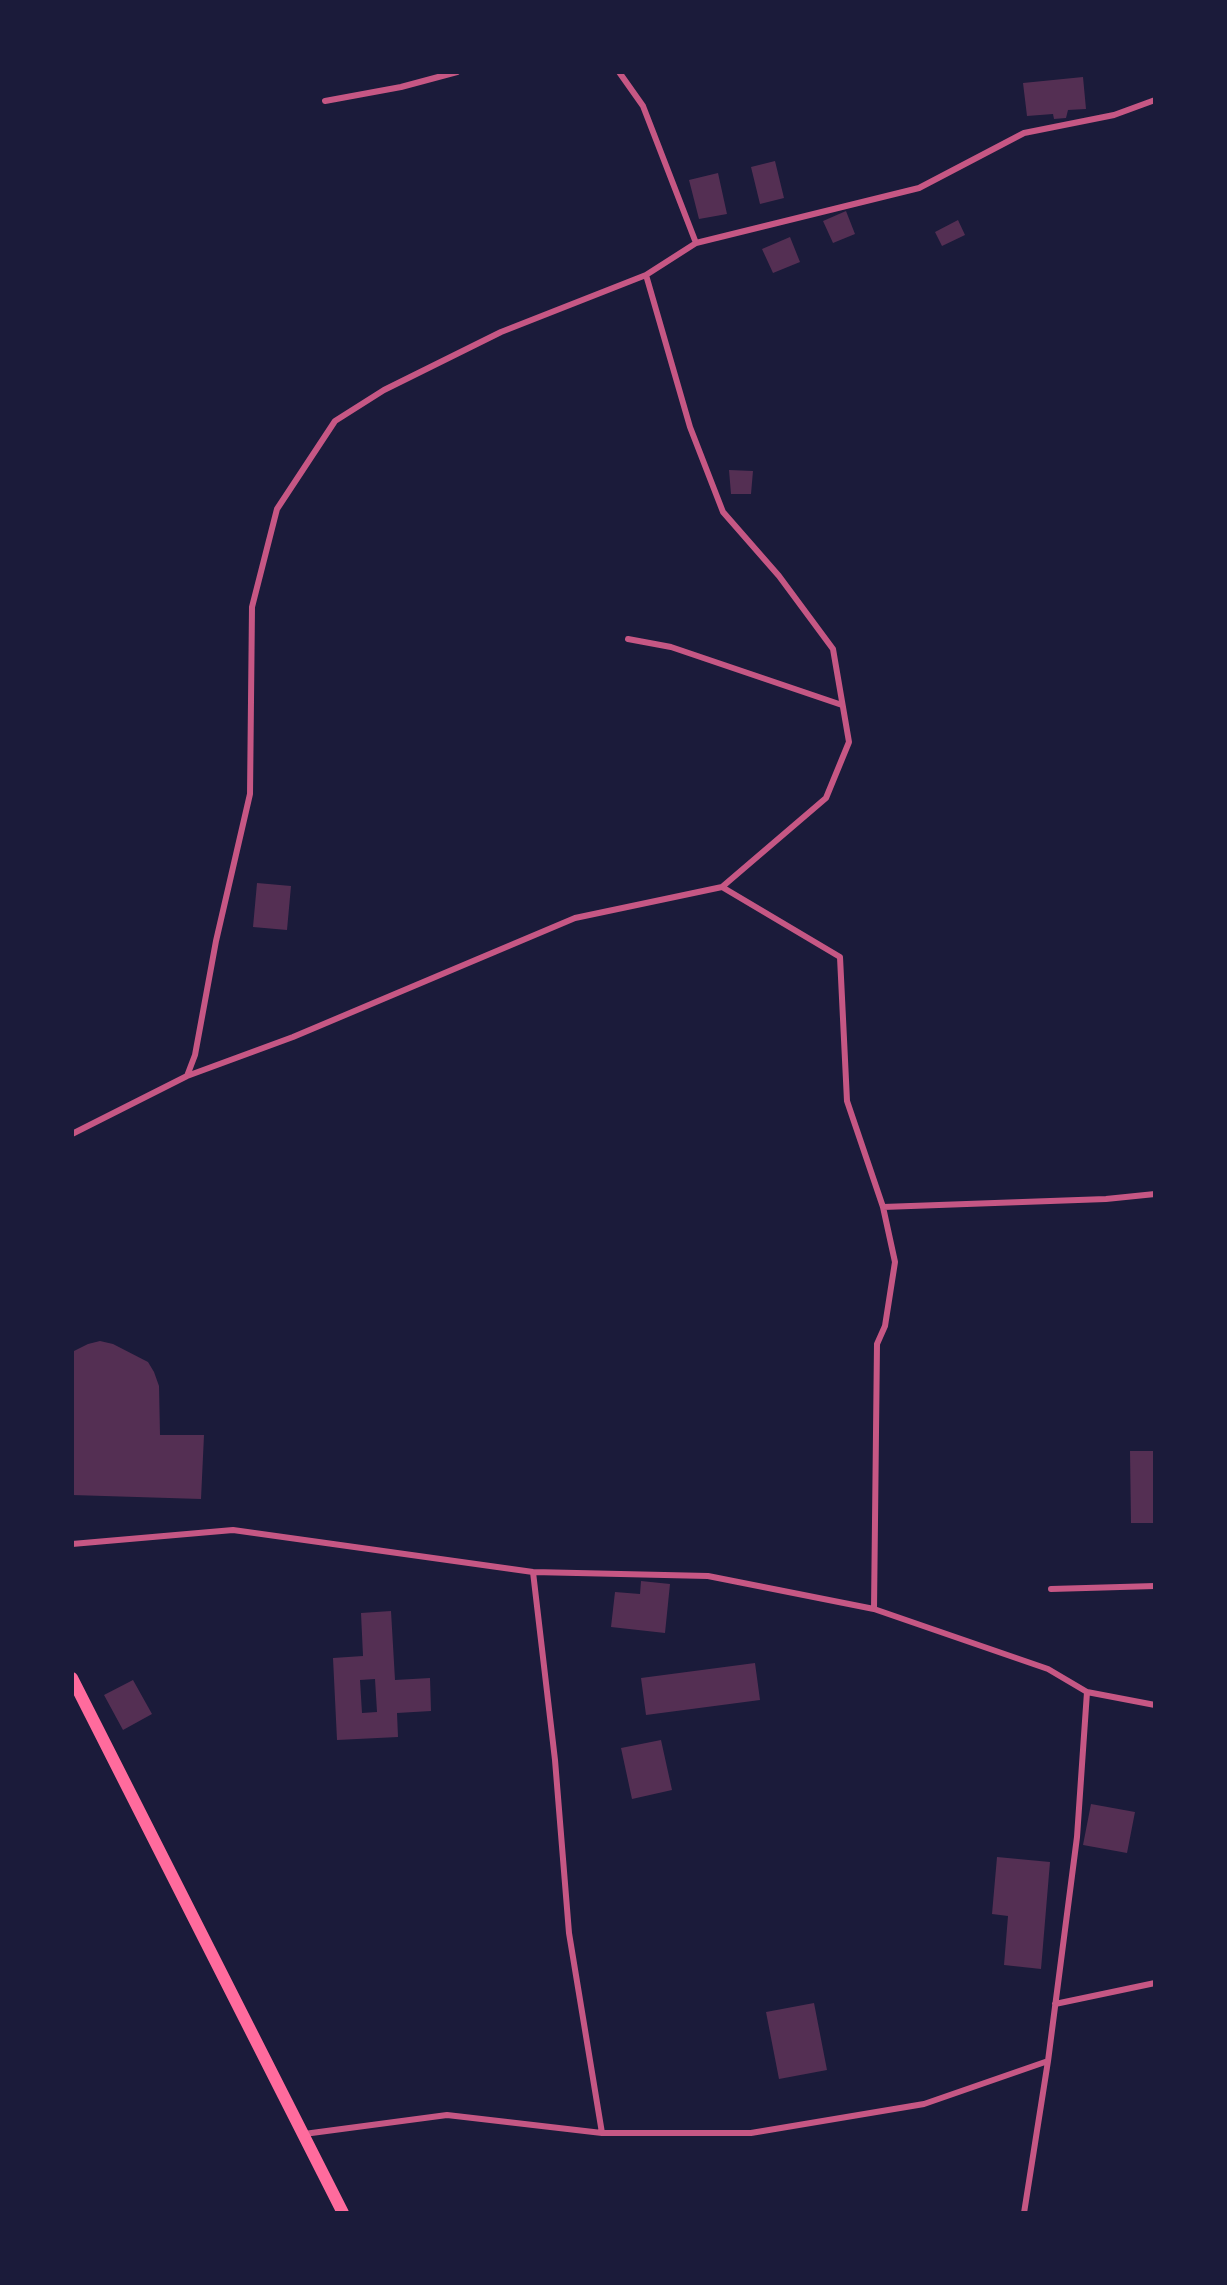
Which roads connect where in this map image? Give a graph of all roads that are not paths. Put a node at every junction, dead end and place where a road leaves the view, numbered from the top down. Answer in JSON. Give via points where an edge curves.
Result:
{"nodes":[{"id":1,"x":457,"y":72,"type":"edge"},
{"id":2,"x":619,"y":72,"type":"edge"},
{"id":3,"x":1155,"y":100,"type":"edge"},
{"id":4,"x":325,"y":101,"type":"dead end"},
{"id":5,"x":696,"y":243,"type":"junction"},
{"id":6,"x":646,"y":275,"type":"junction"},
{"id":7,"x":628,"y":639,"type":"dead end"},
{"id":8,"x":842,"y":705,"type":"junction"},
{"id":9,"x":723,"y":887,"type":"junction"},
{"id":10,"x":187,"y":1076,"type":"junction"},
{"id":11,"x":72,"y":1134,"type":"edge"},
{"id":12,"x":1155,"y":1194,"type":"edge"},
{"id":13,"x":883,"y":1207,"type":"junction"},
{"id":14,"x":72,"y":1544,"type":"edge"},
{"id":15,"x":533,"y":1572,"type":"junction"},
{"id":16,"x":1155,"y":1586,"type":"edge"},
{"id":17,"x":1051,"y":1589,"type":"dead end"},
{"id":18,"x":874,"y":1609,"type":"junction"},
{"id":19,"x":72,"y":1678,"type":"edge"},
{"id":20,"x":1087,"y":1692,"type":"junction"},
{"id":21,"x":1155,"y":1706,"type":"edge"},
{"id":22,"x":1155,"y":1983,"type":"edge"},
{"id":23,"x":1055,"y":2004,"type":"junction"},
{"id":24,"x":1048,"y":2061,"type":"junction"},
{"id":25,"x":602,"y":2133,"type":"junction"},
{"id":26,"x":304,"y":2134,"type":"junction"},
{"id":27,"x":344,"y":2213,"type":"edge"},
{"id":28,"x":1024,"y":2213,"type":"edge"}],
"edges":[{"from":1,"to":4,"type":"street"},
{"from":2,"to":5,"type":"street","via":[[644,106]]},
{"from":3,"to":5,"type":"street","via":[[1114,115],[1024,133],[919,188]]},
{"from":5,"to":6,"type":"street"},
{"from":6,"to":8,"type":"street","via":[[690,427],[723,513],[779,576],[833,649]]},
{"from":6,"to":10,"type":"street","via":[[501,332],[384,390],[335,421],[277,509],[252,607],[250,794],[195,1055]]},
{"from":7,"to":8,"type":"street","via":[[671,647]]},
{"from":8,"to":9,"type":"street","via":[[849,742],[826,798]]},
{"from":9,"to":10,"type":"street","via":[[575,918],[293,1037]]},
{"from":9,"to":13,"type":"street","via":[[840,957],[847,1101]]},
{"from":10,"to":11,"type":"street"},
{"from":12,"to":13,"type":"street"},
{"from":13,"to":18,"type":"street","via":[[895,1262],[885,1326],[877,1344]]},
{"from":14,"to":15,"type":"street","via":[[233,1530]]},
{"from":15,"to":18,"type":"street","via":[[708,1576]]},
{"from":15,"to":25,"type":"street","via":[[555,1760],[569,1933]]},
{"from":16,"to":17,"type":"street"},
{"from":18,"to":20,"type":"street","via":[[1048,1669]]},
{"from":19,"to":26,"type":"main road"},
{"from":20,"to":21,"type":"street"},
{"from":20,"to":23,"type":"street","via":[[1077,1838]]},
{"from":22,"to":23,"type":"street"},
{"from":23,"to":24,"type":"street"},
{"from":24,"to":25,"type":"street","via":[[924,2104],[751,2133]]},
{"from":24,"to":28,"type":"street"},
{"from":25,"to":26,"type":"street","via":[[447,2115]]},
{"from":26,"to":27,"type":"main road"}]}
